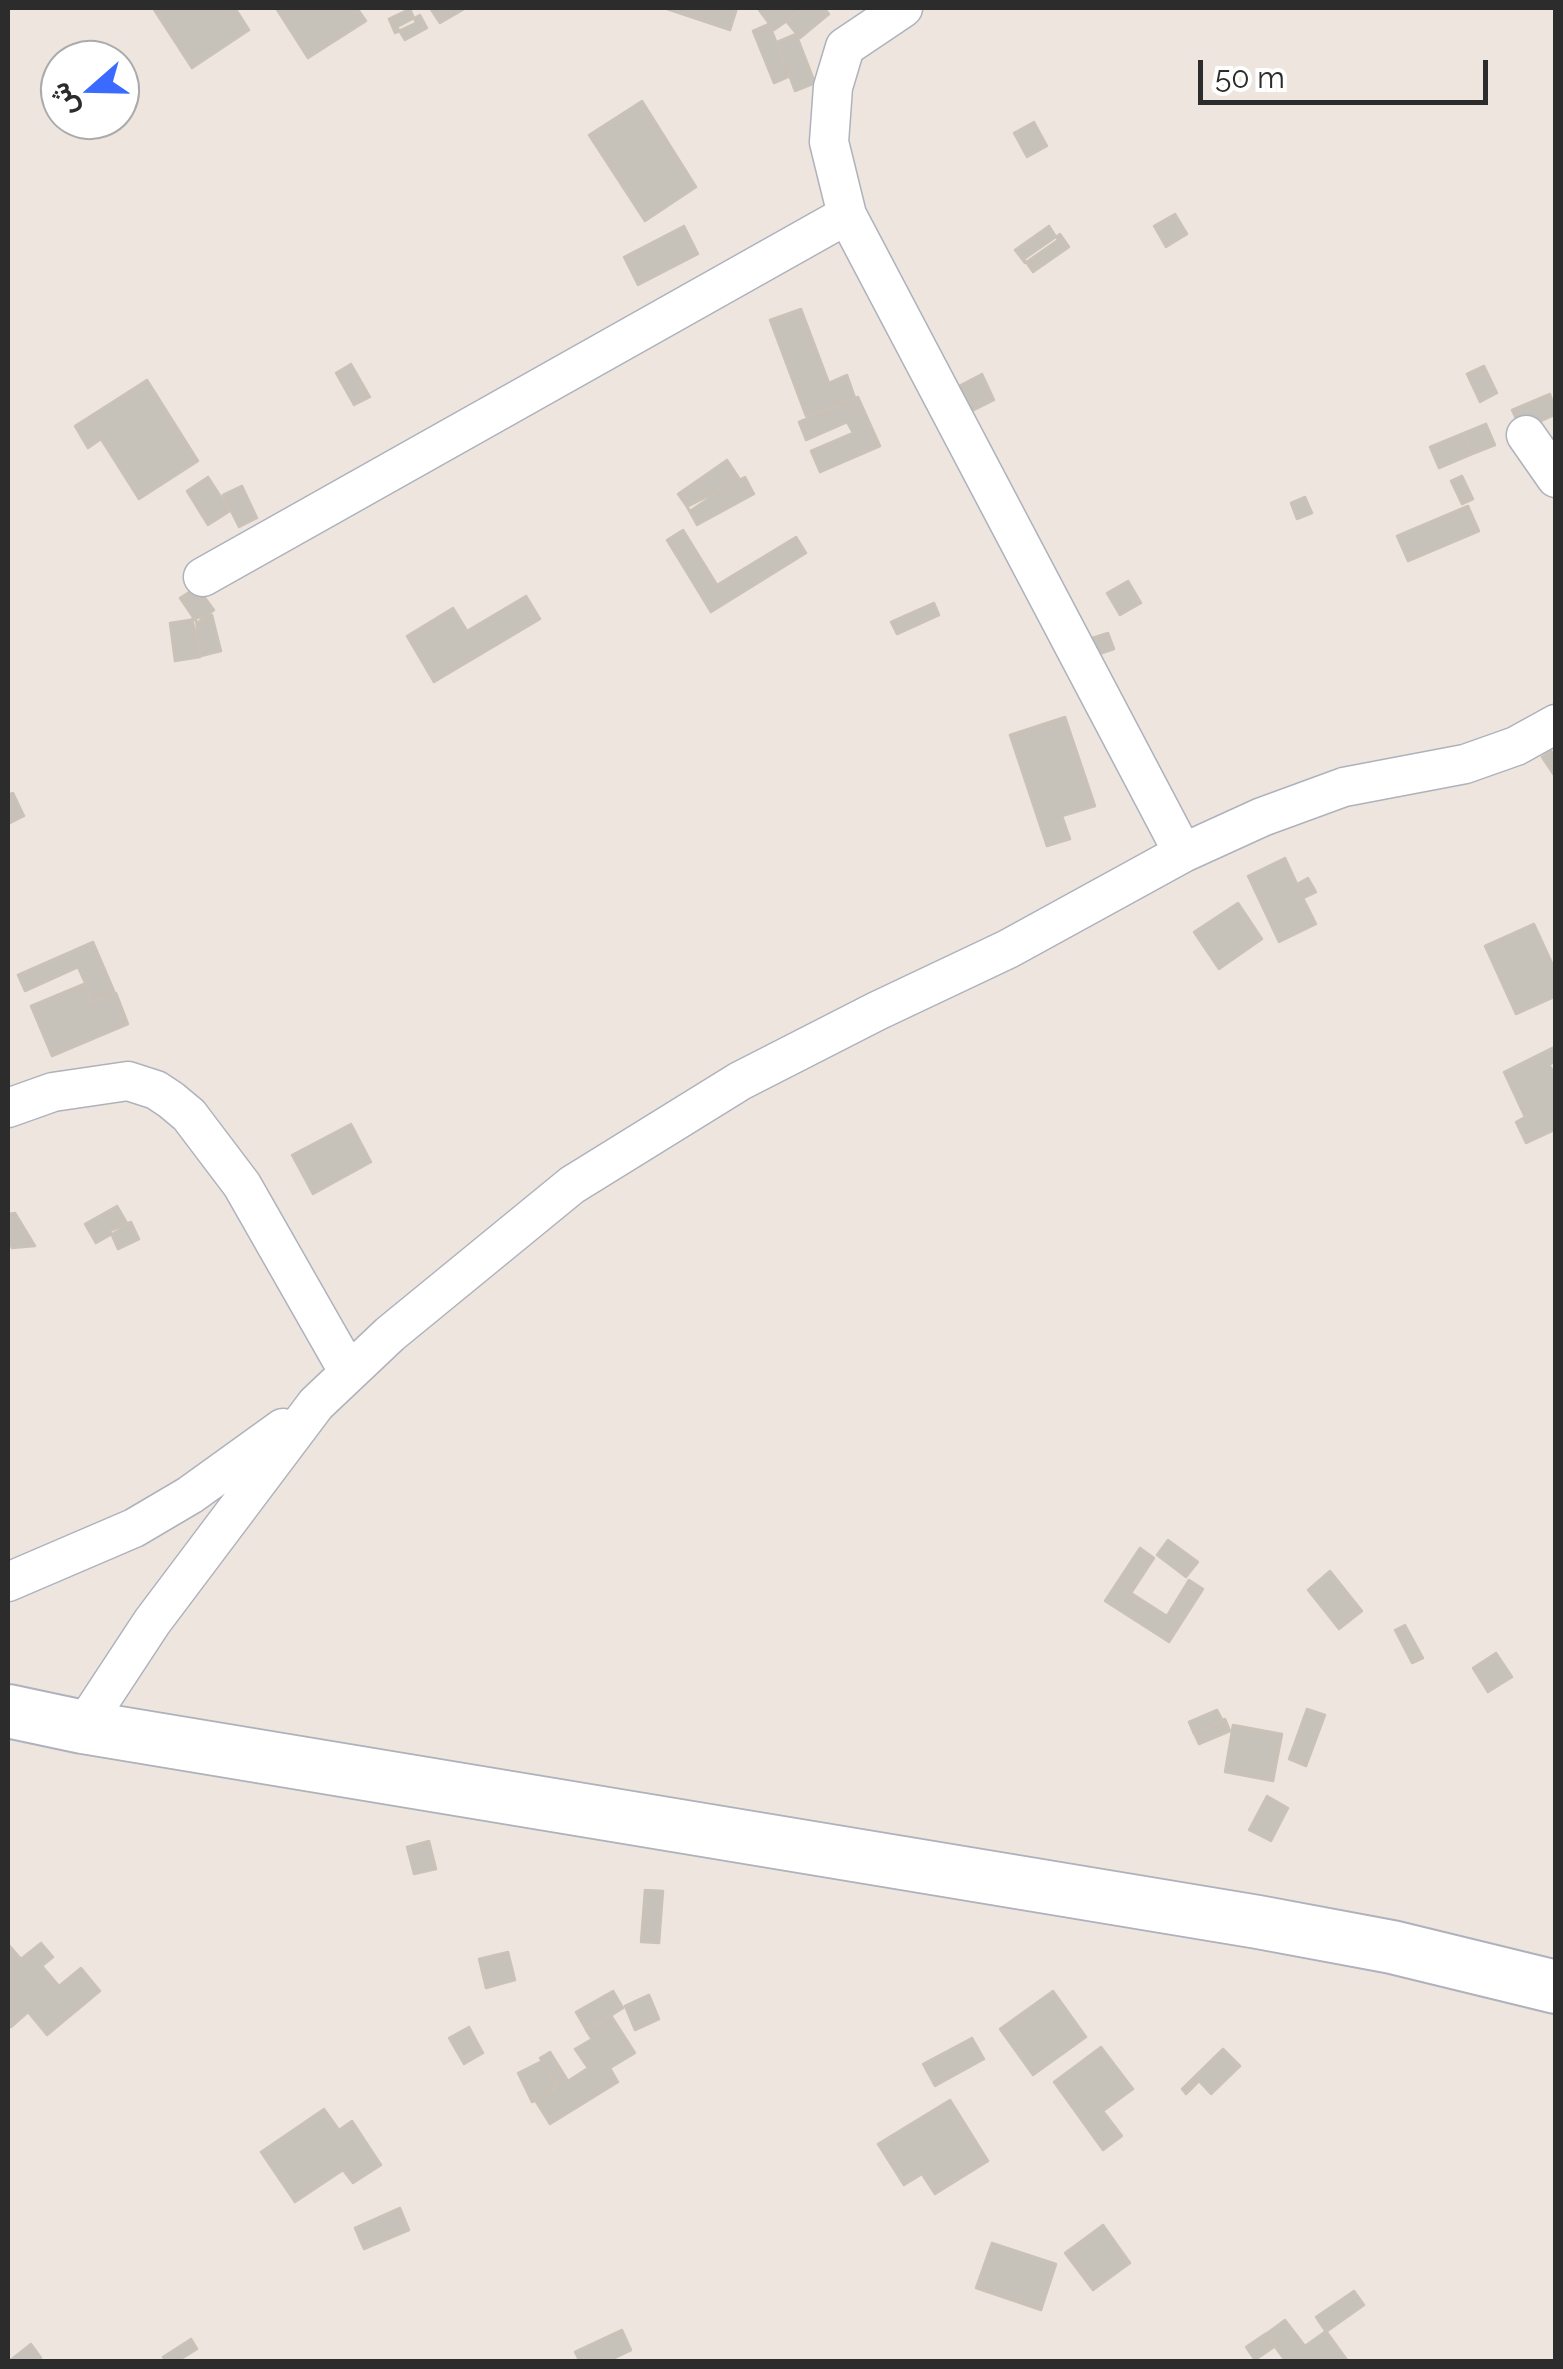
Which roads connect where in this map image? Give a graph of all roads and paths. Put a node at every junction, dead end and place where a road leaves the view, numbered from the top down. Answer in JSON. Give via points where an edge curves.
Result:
{"nodes":[{"id":1,"x":902,"y":8,"type":"edge"},
{"id":2,"x":847,"y":215,"type":"junction"},
{"id":3,"x":1526,"y":435,"type":"dead end"},
{"id":4,"x":1556,"y":478,"type":"edge"},
{"id":5,"x":203,"y":578,"type":"dead end"},
{"id":6,"x":1556,"y":724,"type":"edge"},
{"id":7,"x":1183,"y":853,"type":"junction"},
{"id":8,"x":8,"y":1108,"type":"edge"},
{"id":9,"x":348,"y":1371,"type":"junction"},
{"id":10,"x":316,"y":1404,"type":"junction"},
{"id":11,"x":8,"y":1582,"type":"edge"},
{"id":12,"x":8,"y":1711,"type":"edge"},
{"id":13,"x":83,"y":1726,"type":"junction"},
{"id":14,"x":1556,"y":1988,"type":"edge"}],
"edges":[{"from":1,"to":2,"type":"street","via":[[846,47],[833,87],[829,142]]},
{"from":2,"to":5,"type":"street"},
{"from":2,"to":7,"type":"street"},
{"from":3,"to":4,"type":"street"},
{"from":6,"to":7,"type":"street","via":[[1464,764],[1344,787]]},
{"from":7,"to":9,"type":"street","via":[[1008,950],[740,1081],[572,1185]]},
{"from":8,"to":9,"type":"street","via":[[105,1082],[142,1084],[171,1100],[242,1185]]},
{"from":9,"to":10,"type":"street"},
{"from":10,"to":11,"type":"street","via":[[169,1509]]},
{"from":10,"to":13,"type":"street","via":[[152,1622]]},
{"from":12,"to":13,"type":"main road"},
{"from":13,"to":14,"type":"main road","via":[[1258,1922]]}]}
